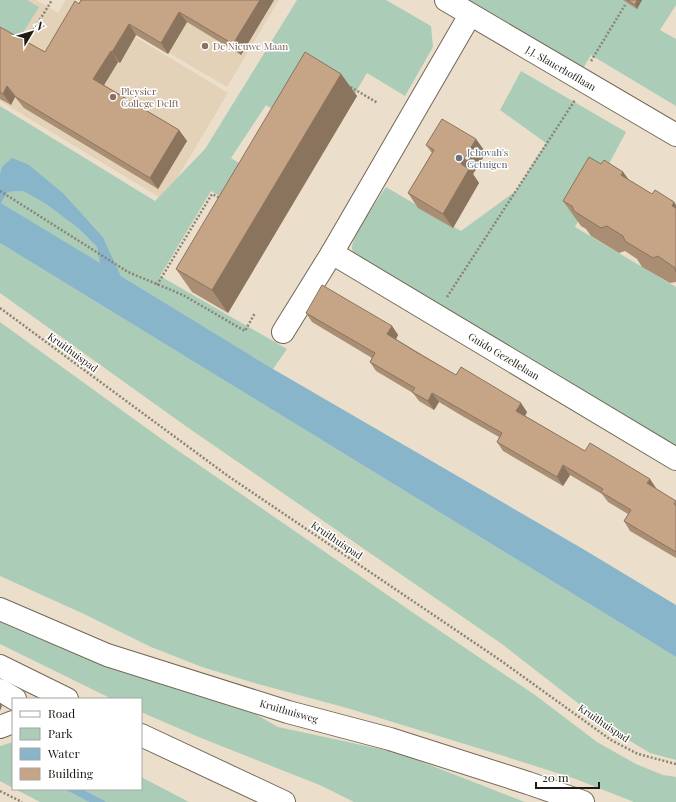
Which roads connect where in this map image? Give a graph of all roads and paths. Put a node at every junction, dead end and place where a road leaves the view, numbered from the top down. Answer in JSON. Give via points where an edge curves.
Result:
{"nodes":[{"id":1,"x":52,"y":0,"type":"edge"},
{"id":2,"x":446,"y":0,"type":"edge"},
{"id":3,"x":625,"y":4,"type":"dead end"},
{"id":4,"x":470,"y":15,"type":"junction"},
{"id":5,"x":24,"y":46,"type":"edge"},
{"id":6,"x":583,"y":81,"type":"junction"},
{"id":7,"x":346,"y":84,"type":"dead end"},
{"id":8,"x":378,"y":102,"type":"dead end"},
{"id":9,"x":676,"y":135,"type":"edge"},
{"id":10,"x":0,"y":191,"type":"edge"},
{"id":11,"x":226,"y":201,"type":"edge"},
{"id":12,"x":332,"y":253,"type":"junction"},
{"id":13,"x":157,"y":284,"type":"junction"},
{"id":14,"x":0,"y":308,"type":"edge"},
{"id":15,"x":255,"y":313,"type":"dead end"},
{"id":16,"x":436,"y":315,"type":"junction"},
{"id":17,"x":283,"y":332,"type":"dead end"},
{"id":18,"x":676,"y":459,"type":"edge"},
{"id":19,"x":0,"y":609,"type":"edge"},
{"id":20,"x":0,"y":666,"type":"edge"},
{"id":21,"x":0,"y":690,"type":"edge"},
{"id":22,"x":13,"y":698,"type":"edge"},
{"id":23,"x":65,"y":698,"type":"edge"},
{"id":24,"x":12,"y":722,"type":"edge"},
{"id":25,"x":0,"y":727,"type":"edge"},
{"id":26,"x":142,"y":735,"type":"edge"},
{"id":27,"x":676,"y":764,"type":"edge"},
{"id":28,"x":0,"y":791,"type":"edge"},
{"id":29,"x":22,"y":802,"type":"edge"},
{"id":30,"x":284,"y":802,"type":"edge"},
{"id":31,"x":583,"y":802,"type":"edge"}],
"edges":[{"from":1,"to":5,"type":"path"},
{"from":2,"to":4,"type":"street","name":"J.J. Slauerhofflaan"},
{"from":3,"to":6,"type":"path"},
{"from":4,"to":6,"type":"street","name":"J.J. Slauerhofflaan"},
{"from":4,"to":12,"type":"street"},
{"from":6,"to":9,"type":"street","name":"J.J. Slauerhofflaan"},
{"from":6,"to":16,"type":"path"},
{"from":7,"to":8,"type":"path"},
{"from":10,"to":13,"type":"path","via":[[128,272]]},
{"from":11,"to":13,"type":"path","via":[[212,194]]},
{"from":12,"to":16,"type":"street","name":"Guido Gezellelaan"},
{"from":12,"to":17,"type":"street"},
{"from":13,"to":15,"type":"path","via":[[183,295],[245,331]]},
{"from":14,"to":27,"type":"path","name":"Kruithuispad","via":[[228,476],[500,660],[611,740],[638,754]]},
{"from":16,"to":18,"type":"street","name":"Guido Gezellelaan"},
{"from":19,"to":31,"type":"street","name":"Kruithuisweg","via":[[107,655],[288,712],[390,740]]},
{"from":20,"to":23,"type":"street"},
{"from":21,"to":22,"type":"street"},
{"from":24,"to":25,"type":"street"},
{"from":26,"to":30,"type":"street"},
{"from":28,"to":29,"type":"path"}]}
